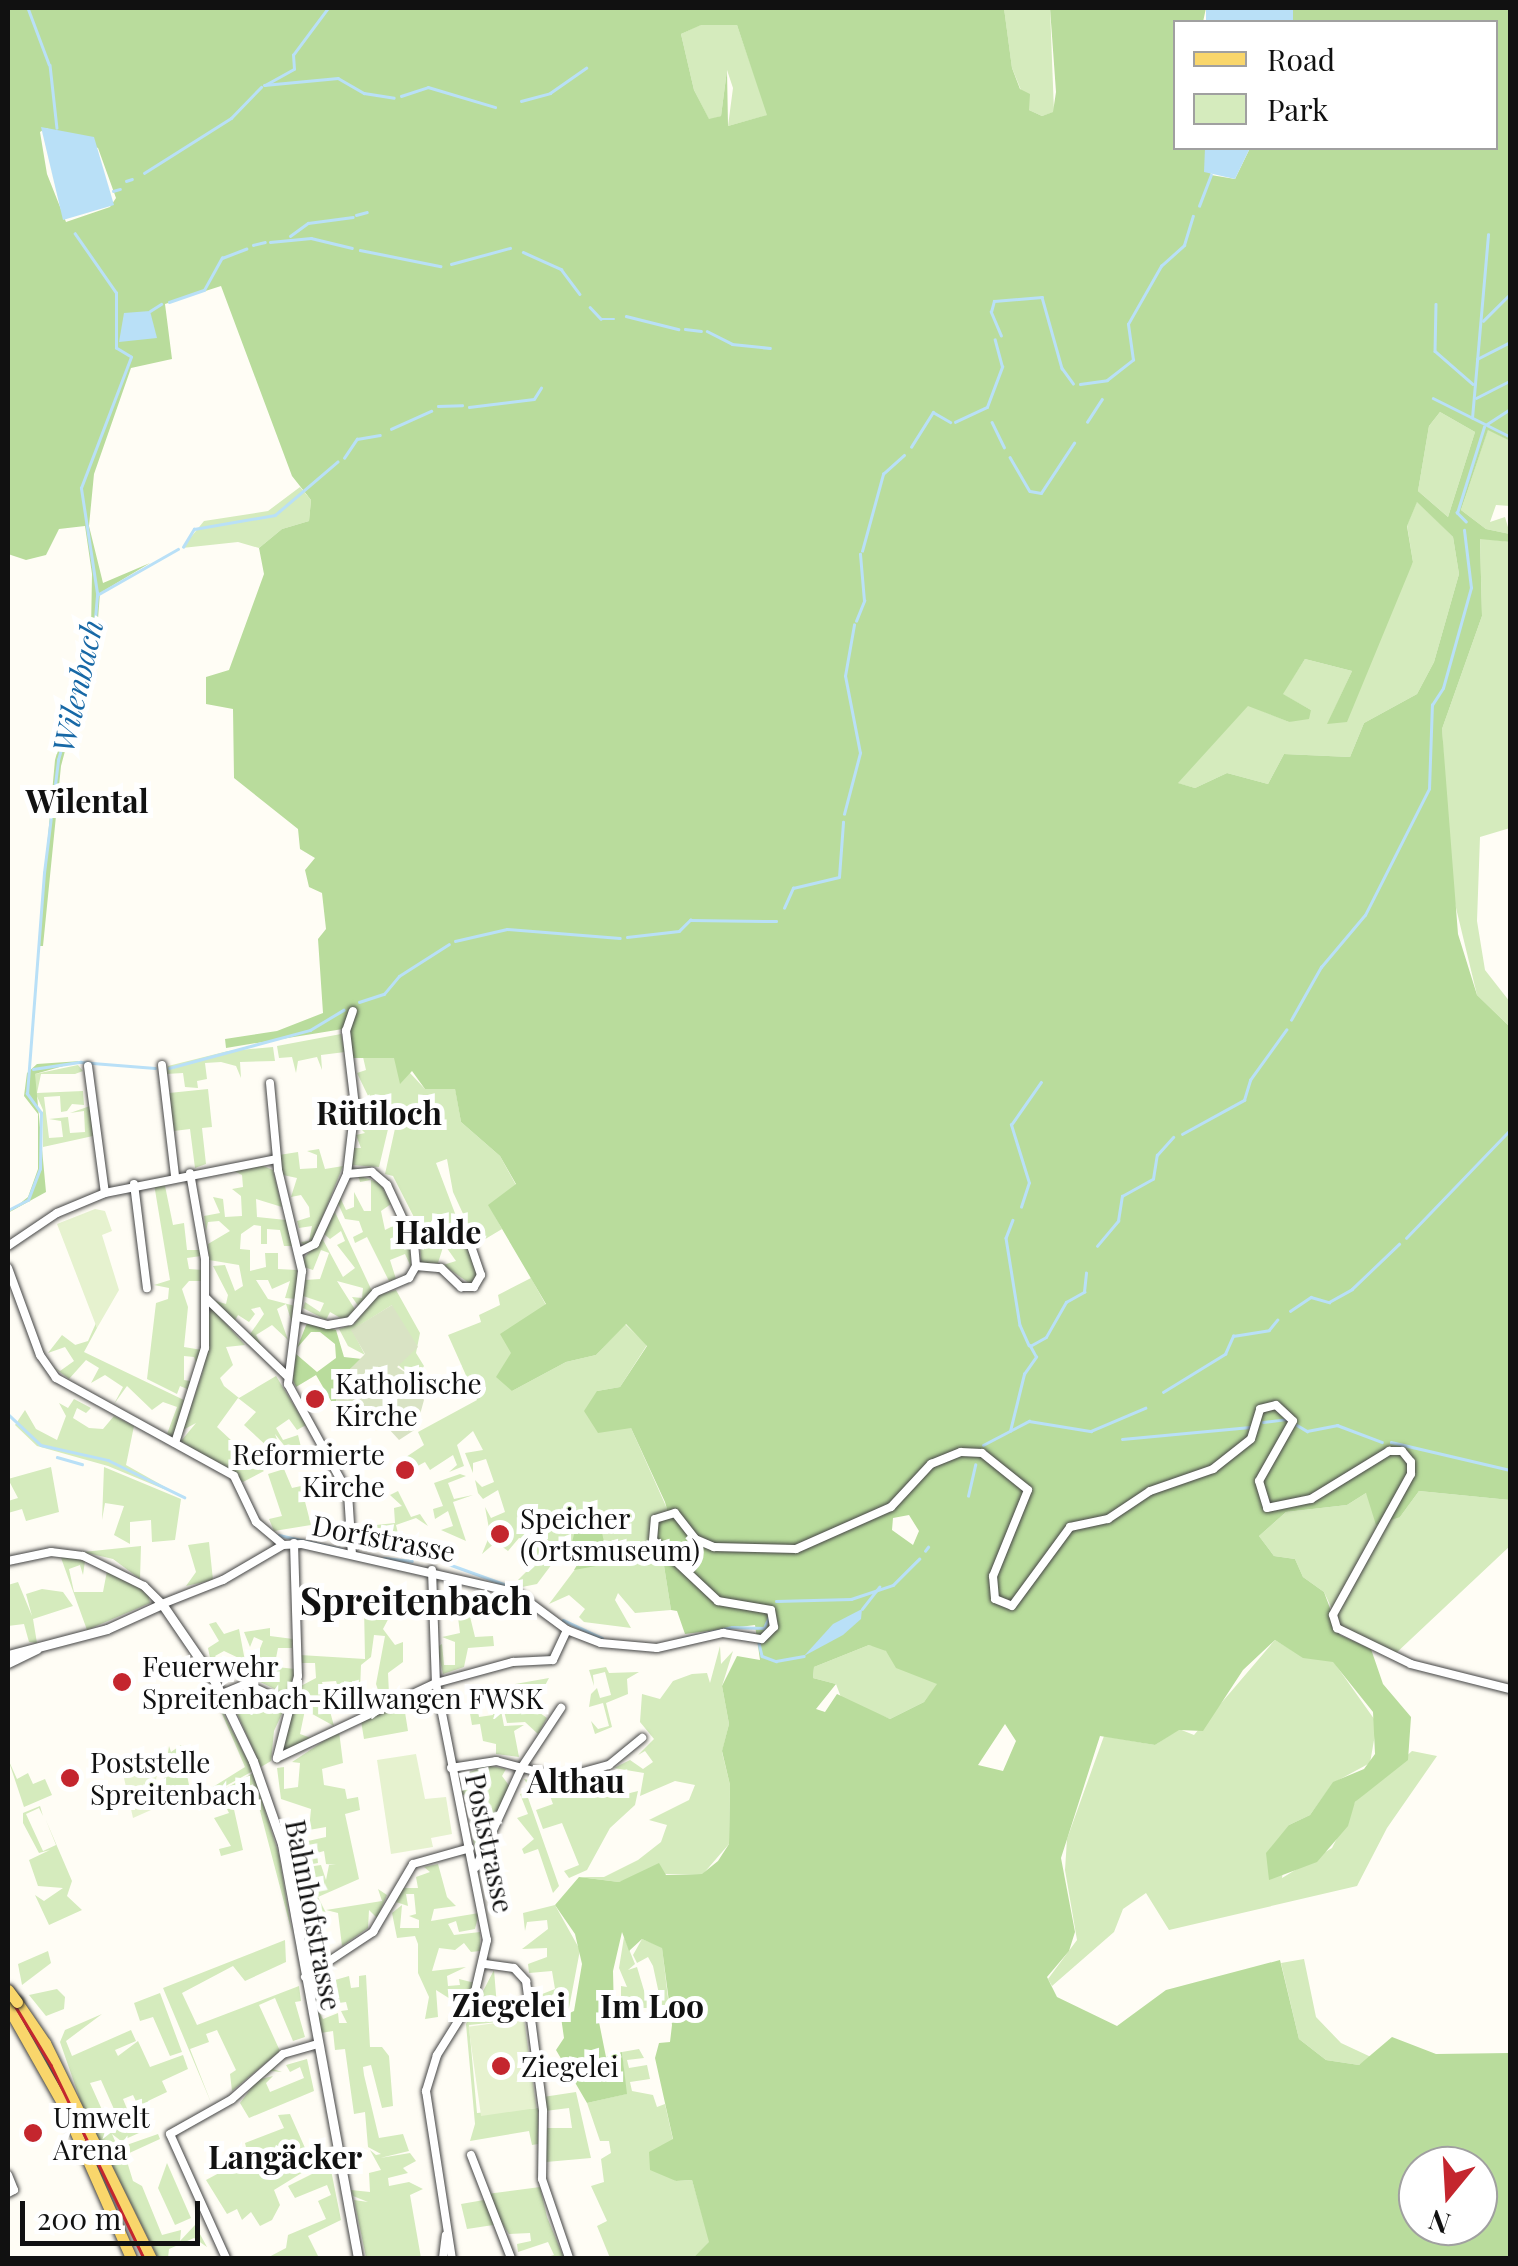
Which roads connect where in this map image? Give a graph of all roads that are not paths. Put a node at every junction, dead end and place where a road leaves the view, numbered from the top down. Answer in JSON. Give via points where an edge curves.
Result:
{"nodes":[{"id":1,"x":353,"y":1011,"type":"dead end"},
{"id":2,"x":162,"y":1065,"type":"dead end"},
{"id":3,"x":88,"y":1066,"type":"dead end"},
{"id":4,"x":270,"y":1082,"type":"dead end"},
{"id":5,"x":276,"y":1159,"type":"junction"},
{"id":6,"x":190,"y":1173,"type":"junction"},
{"id":7,"x":348,"y":1174,"type":"junction"},
{"id":8,"x":175,"y":1175,"type":"junction"},
{"id":9,"x":134,"y":1184,"type":"junction"},
{"id":10,"x":105,"y":1193,"type":"junction"},
{"id":11,"x":469,"y":1241,"type":"dead end"},
{"id":12,"x":8,"y":1246,"type":"edge"},
{"id":13,"x":300,"y":1252,"type":"junction"},
{"id":14,"x":8,"y":1257,"type":"edge"},
{"id":15,"x":416,"y":1266,"type":"junction"},
{"id":16,"x":8,"y":1268,"type":"edge"},
{"id":17,"x":147,"y":1288,"type":"dead end"},
{"id":18,"x":206,"y":1298,"type":"junction"},
{"id":19,"x":298,"y":1317,"type":"junction"},
{"id":20,"x":288,"y":1376,"type":"junction"},
{"id":21,"x":175,"y":1444,"type":"junction"},
{"id":22,"x":294,"y":1544,"type":"junction"},
{"id":23,"x":283,"y":1545,"type":"junction"},
{"id":24,"x":352,"y":1556,"type":"junction"},
{"id":25,"x":8,"y":1562,"type":"edge"},
{"id":26,"x":432,"y":1570,"type":"junction"},
{"id":27,"x":162,"y":1604,"type":"junction"},
{"id":28,"x":145,"y":1614,"type":"junction"},
{"id":29,"x":174,"y":1620,"type":"junction"},
{"id":30,"x":567,"y":1630,"type":"junction"},
{"id":31,"x":8,"y":1659,"type":"edge"},
{"id":32,"x":436,"y":1682,"type":"junction"},
{"id":33,"x":1510,"y":1689,"type":"edge"},
{"id":34,"x":222,"y":1694,"type":"junction"},
{"id":35,"x":290,"y":1705,"type":"junction"},
{"id":36,"x":561,"y":1708,"type":"dead end"},
{"id":37,"x":642,"y":1738,"type":"dead end"},
{"id":38,"x":522,"y":1767,"type":"junction"},
{"id":39,"x":451,"y":1768,"type":"junction"},
{"id":40,"x":470,"y":1848,"type":"junction"},
{"id":41,"x":476,"y":1867,"type":"junction"},
{"id":42,"x":485,"y":1964,"type":"junction"},
{"id":43,"x":305,"y":1977,"type":"junction"},
{"id":44,"x":8,"y":1989,"type":"edge"},
{"id":45,"x":12,"y":2005,"type":"edge"},
{"id":46,"x":315,"y":2045,"type":"junction"},
{"id":47,"x":471,"y":2155,"type":"dead end"},
{"id":48,"x":8,"y":2175,"type":"edge"},
{"id":49,"x":8,"y":2193,"type":"edge"},
{"id":50,"x":132,"y":2258,"type":"edge"},
{"id":51,"x":151,"y":2258,"type":"edge"},
{"id":52,"x":226,"y":2258,"type":"edge"},
{"id":53,"x":358,"y":2258,"type":"edge"},
{"id":54,"x":449,"y":2258,"type":"edge"},
{"id":55,"x":512,"y":2258,"type":"edge"},
{"id":56,"x":569,"y":2258,"type":"edge"}],
"edges":[{"from":1,"to":7,"type":"street","via":[[346,1031],[355,1106]]},
{"from":2,"to":8,"type":"street"},
{"from":3,"to":10,"type":"street"},
{"from":4,"to":5,"type":"street"},
{"from":5,"to":6,"type":"street"},
{"from":5,"to":13,"type":"street"},
{"from":6,"to":8,"type":"street"},
{"from":6,"to":18,"type":"street"},
{"from":7,"to":13,"type":"street","via":[[315,1244]]},
{"from":7,"to":15,"type":"street","via":[[372,1172],[387,1185],[414,1242]]},
{"from":8,"to":9,"type":"street"},
{"from":9,"to":10,"type":"street"},
{"from":9,"to":17,"type":"street"},
{"from":10,"to":12,"type":"street","via":[[57,1213]]},
{"from":11,"to":15,"type":"street","via":[[481,1275],[474,1288],[461,1287],[441,1268]]},
{"from":12,"to":14,"type":"street"},
{"from":13,"to":19,"type":"street"},
{"from":15,"to":19,"type":"street","via":[[408,1278],[376,1292],[350,1322],[328,1325]]},
{"from":16,"to":21,"type":"street","via":[[40,1355],[56,1378]]},
{"from":18,"to":20,"type":"street"},
{"from":18,"to":21,"type":"street","via":[[202,1372]]},
{"from":19,"to":20,"type":"street"},
{"from":20,"to":24,"type":"street","via":[[348,1492]]},
{"from":21,"to":23,"type":"street","via":[[234,1476],[258,1525]]},
{"from":22,"to":23,"type":"street","name":"Dorfstrasse"},
{"from":22,"to":24,"type":"street","name":"Dorfstrasse"},
{"from":22,"to":35,"type":"street","via":[[298,1676]]},
{"from":23,"to":27,"type":"street","name":"Dorfstrasse","via":[[223,1580]]},
{"from":24,"to":26,"type":"street","name":"Dorfstrasse"},
{"from":25,"to":27,"type":"street","via":[[50,1552],[78,1555],[144,1586]]},
{"from":26,"to":30,"type":"street","name":"Dorfstrasse","via":[[526,1596]]},
{"from":26,"to":32,"type":"street","name":"Poststrasse"},
{"from":27,"to":28,"type":"street"},
{"from":27,"to":29,"type":"street","name":"Bahnhofstrasse"},
{"from":28,"to":29,"type":"street"},
{"from":28,"to":31,"type":"street"},
{"from":29,"to":34,"type":"street","name":"Bahnhofstrasse"},
{"from":30,"to":32,"type":"street","via":[[553,1660],[513,1662]]},
{"from":30,"to":33,"type":"street","name":"Dorfstrasse","via":[[648,1648],[712,1635],[762,1639],[773,1630],[774,1616],[763,1604],[727,1605],[696,1583],[650,1536],[651,1524],[664,1514],[678,1515],[706,1544],[796,1549],[892,1508],[931,1464],[978,1452],[1028,1488],[1026,1509],[1003,1541],[994,1570],[995,1599],[1012,1606],[1070,1527],[1108,1518],[1150,1491],[1210,1471],[1251,1439],[1260,1409],[1276,1405],[1293,1420],[1258,1481],[1266,1508],[1311,1499],[1388,1451],[1402,1452],[1411,1462],[1411,1474],[1332,1615],[1337,1628],[1411,1664]]},
{"from":32,"to":35,"type":"street","via":[[280,1759],[275,1747]]},
{"from":32,"to":39,"type":"street","name":"Poststrasse"},
{"from":34,"to":35,"type":"street","via":[[246,1684]]},
{"from":34,"to":43,"type":"street","name":"Bahnhofstrasse","via":[[274,1817]]},
{"from":36,"to":38,"type":"street"},
{"from":37,"to":38,"type":"street","via":[[609,1766],[586,1773],[550,1778]]},
{"from":38,"to":39,"type":"street","via":[[496,1760]]},
{"from":38,"to":41,"type":"street"},
{"from":39,"to":40,"type":"street","name":"Poststrasse"},
{"from":40,"to":41,"type":"street","name":"Poststrasse"},
{"from":40,"to":43,"type":"street","via":[[413,1864],[373,1932]]},
{"from":41,"to":42,"type":"street","name":"Poststrasse"},
{"from":42,"to":54,"type":"street","via":[[426,2091]]},
{"from":42,"to":56,"type":"street","via":[[514,1968],[526,1982],[543,2111],[542,2179]]},
{"from":43,"to":46,"type":"street","name":"Bahnhofstrasse"},
{"from":44,"to":45,"type":"main road","bridge":true},
{"from":45,"to":50,"type":"main road"},
{"from":45,"to":51,"type":"main road","via":[[45,2042]]},
{"from":46,"to":52,"type":"street","via":[[274,2060],[232,2099],[170,2134]]},
{"from":46,"to":53,"type":"street","name":"Bahnhofstrasse"},
{"from":47,"to":55,"type":"street"},
{"from":48,"to":49,"type":"street","via":[[14,2190]]}]}
